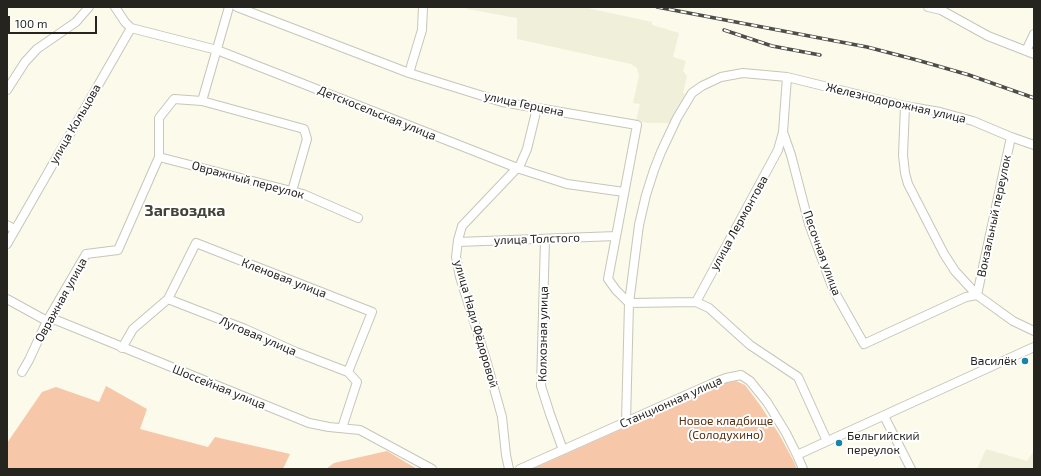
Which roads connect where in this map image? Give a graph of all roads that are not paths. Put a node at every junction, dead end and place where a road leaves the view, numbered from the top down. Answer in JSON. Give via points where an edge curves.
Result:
{"nodes":[{"id":1,"x":89,"y":7,"type":"edge"},
{"id":2,"x":115,"y":7,"type":"edge"},
{"id":3,"x":229,"y":7,"type":"edge"},
{"id":4,"x":237,"y":7,"type":"edge"},
{"id":5,"x":423,"y":7,"type":"edge"},
{"id":6,"x":928,"y":7,"type":"edge"},
{"id":7,"x":940,"y":8,"type":"edge"},
{"id":8,"x":131,"y":28,"type":"junction"},
{"id":9,"x":1034,"y":34,"type":"edge"},
{"id":10,"x":217,"y":50,"type":"junction"},
{"id":11,"x":1030,"y":53,"type":"edge"},
{"id":12,"x":409,"y":73,"type":"junction"},
{"id":13,"x":787,"y":77,"type":"junction"},
{"id":14,"x":7,"y":90,"type":"edge"},
{"id":15,"x":202,"y":101,"type":"junction"},
{"id":16,"x":905,"y":106,"type":"junction"},
{"id":17,"x":537,"y":108,"type":"junction"},
{"id":18,"x":783,"y":132,"type":"junction"},
{"id":19,"x":1011,"y":137,"type":"junction"},
{"id":20,"x":1034,"y":145,"type":"edge"},
{"id":21,"x":159,"y":157,"type":"junction"},
{"id":22,"x":518,"y":168,"type":"junction"},
{"id":23,"x":292,"y":191,"type":"junction"},
{"id":24,"x":624,"y":192,"type":"junction"},
{"id":25,"x":358,"y":218,"type":"dead end"},
{"id":26,"x":11,"y":227,"type":"edge"},
{"id":27,"x":616,"y":236,"type":"junction"},
{"id":28,"x":545,"y":239,"type":"junction"},
{"id":29,"x":458,"y":242,"type":"junction"},
{"id":30,"x":7,"y":244,"type":"edge"},
{"id":31,"x":977,"y":295,"type":"junction"},
{"id":32,"x":7,"y":299,"type":"edge"},
{"id":33,"x":168,"y":299,"type":"junction"},
{"id":34,"x":696,"y":302,"type":"junction"},
{"id":35,"x":629,"y":303,"type":"junction"},
{"id":36,"x":47,"y":321,"type":"junction"},
{"id":37,"x":1034,"y":331,"type":"edge"},
{"id":38,"x":1034,"y":347,"type":"edge"},
{"id":39,"x":122,"y":348,"type":"junction"},
{"id":40,"x":22,"y":372,"type":"dead end"},
{"id":41,"x":348,"y":372,"type":"junction"},
{"id":42,"x":884,"y":416,"type":"junction"},
{"id":43,"x":626,"y":422,"type":"junction"},
{"id":44,"x":342,"y":428,"type":"junction"},
{"id":45,"x":827,"y":441,"type":"junction"},
{"id":46,"x":563,"y":450,"type":"junction"},
{"id":47,"x":797,"y":455,"type":"junction"},
{"id":48,"x":432,"y":469,"type":"edge"},
{"id":49,"x":509,"y":469,"type":"edge"},
{"id":50,"x":520,"y":469,"type":"edge"},
{"id":51,"x":803,"y":469,"type":"edge"},
{"id":52,"x":911,"y":469,"type":"edge"}],
"edges":[{"from":1,"to":14,"type":"street","via":[[76,22],[37,49],[25,62]]},
{"from":2,"to":8,"type":"street"},
{"from":3,"to":10,"type":"street"},
{"from":4,"to":12,"type":"street","name":"улица Герцена"},
{"from":5,"to":12,"type":"street","via":[[422,30]]},
{"from":6,"to":7,"type":"street"},
{"from":7,"to":11,"type":"street","via":[[988,36]]},
{"from":8,"to":10,"type":"street","name":"Детскосельская улица"},
{"from":8,"to":26,"type":"street","name":"улица Кольцова"},
{"from":9,"to":11,"type":"street"},
{"from":10,"to":15,"type":"street"},
{"from":10,"to":22,"type":"street","name":"Детскосельская улица"},
{"from":12,"to":17,"type":"street","name":"улица Герцена","via":[[502,102]]},
{"from":13,"to":16,"type":"street","name":"Железнодорожная улица"},
{"from":13,"to":18,"type":"street","name":"улица Лермонтова"},
{"from":13,"to":35,"type":"street","name":"Железнодорожная улица","via":[[754,73],[732,74],[702,86],[692,93],[677,118],[646,195],[639,225]]},
{"from":15,"to":21,"type":"street","name":"Овражная улица","via":[[174,99],[159,118]]},
{"from":15,"to":23,"type":"street","via":[[304,129],[307,139]]},
{"from":16,"to":19,"type":"street","name":"Железнодорожная улица","via":[[973,121]]},
{"from":16,"to":31,"type":"street","via":[[903,165],[908,184],[944,254],[955,271]]},
{"from":17,"to":22,"type":"street","name":"улица Нади Фёдоровой","via":[[527,149]]},
{"from":17,"to":24,"type":"street","name":"улица Герцена","via":[[637,125]]},
{"from":18,"to":31,"type":"street","name":"Песочная улица","via":[[792,155],[809,224],[833,289],[864,344],[966,297]]},
{"from":18,"to":34,"type":"street","name":"улица Лермонтова","via":[[778,150]]},
{"from":19,"to":20,"type":"street","name":"Железнодорожная улица"},
{"from":19,"to":31,"type":"street","name":"Вокзальный переулок"},
{"from":21,"to":23,"type":"street","name":"Овражный переулок"},
{"from":21,"to":36,"type":"street","name":"Овражная улица","via":[[118,250],[86,254]]},
{"from":22,"to":24,"type":"street","name":"Детскосельская улица","via":[[567,184]]},
{"from":22,"to":29,"type":"street","name":"улица Нади Фёдоровой","via":[[462,226]]},
{"from":23,"to":25,"type":"street","name":"Овражный переулок"},
{"from":24,"to":27,"type":"street","name":"улица Герцена"},
{"from":26,"to":30,"type":"street","name":"улица Кольцова"},
{"from":27,"to":28,"type":"street","name":"улица Толстого"},
{"from":27,"to":35,"type":"street","name":"улица Герцена","via":[[608,278]]},
{"from":28,"to":29,"type":"street","name":"улица Толстого"},
{"from":28,"to":46,"type":"street","name":"Колхозная улица","via":[[541,386]]},
{"from":29,"to":49,"type":"street","name":"улица Нади Фёдоровой","via":[[456,257],[460,276],[502,417]]},
{"from":31,"to":37,"type":"street","via":[[1013,321]]},
{"from":32,"to":36,"type":"street","name":"Шоссейная улица"},
{"from":33,"to":39,"type":"street","via":[[133,329]]},
{"from":33,"to":41,"type":"street","name":"Луговая улица"},
{"from":33,"to":41,"type":"street","name":"Кленовая улица","via":[[196,243],[372,312]]},
{"from":34,"to":35,"type":"street"},
{"from":34,"to":45,"type":"street","via":[[709,308],[750,345],[798,377]]},
{"from":35,"to":43,"type":"street","name":"Железнодорожная улица"},
{"from":36,"to":39,"type":"street","name":"Шоссейная улица","via":[[56,320]]},
{"from":36,"to":40,"type":"street","name":"Овражная улица"},
{"from":38,"to":42,"type":"street"},
{"from":39,"to":44,"type":"street","name":"Шоссейная улица","via":[[309,423]]},
{"from":41,"to":44,"type":"street","via":[[357,382]]},
{"from":42,"to":45,"type":"street"},
{"from":42,"to":52,"type":"street"},
{"from":43,"to":46,"type":"street","name":"Станционная улица"},
{"from":43,"to":47,"type":"street","name":"Станционная улица","via":[[721,380],[741,375],[750,381],[767,402]]},
{"from":44,"to":48,"type":"street","name":"Шоссейная улица","via":[[360,430]]},
{"from":45,"to":47,"type":"street"},
{"from":46,"to":50,"type":"street","name":"Станционная улица"},
{"from":47,"to":51,"type":"street","name":"Станционная улица"}]}
